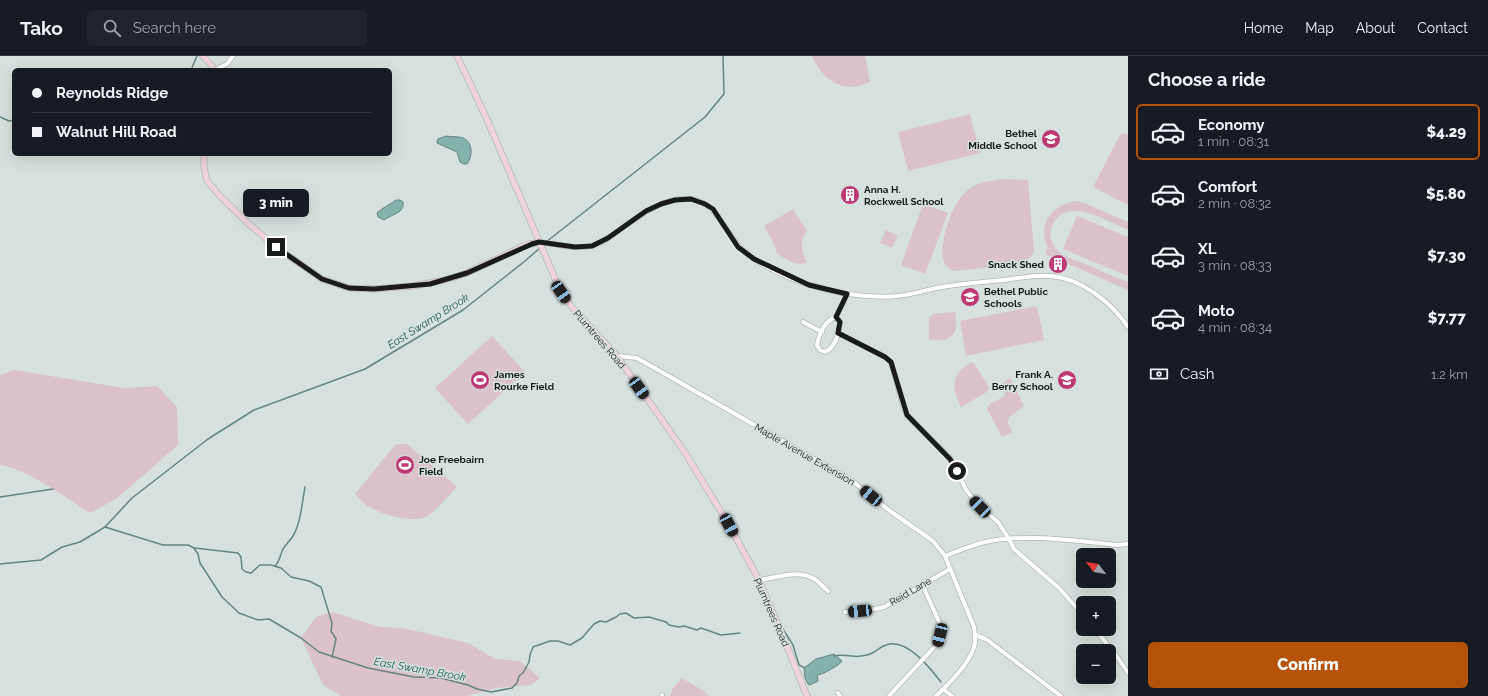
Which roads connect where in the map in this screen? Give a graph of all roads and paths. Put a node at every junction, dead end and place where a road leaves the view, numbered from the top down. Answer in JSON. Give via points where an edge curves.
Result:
{"nodes":[{"id":1,"x":203,"y":56,"type":"edge"},
{"id":2,"x":233,"y":56,"type":"edge"},
{"id":3,"x":457,"y":56,"type":"edge"},
{"id":4,"x":213,"y":68,"type":"edge"},
{"id":5,"x":219,"y":68,"type":"edge"},
{"id":6,"x":204,"y":156,"type":"edge"},
{"id":7,"x":539,"y":242,"type":"junction"},
{"id":8,"x":847,"y":294,"type":"junction"},
{"id":9,"x":836,"y":317,"type":"junction"},
{"id":10,"x":803,"y":322,"type":"dead end"},
{"id":11,"x":1128,"y":327,"type":"edge"},
{"id":12,"x":822,"y":332,"type":"junction"},
{"id":13,"x":838,"y":333,"type":"junction"},
{"id":14,"x":617,"y":356,"type":"junction"},
{"id":15,"x":1009,"y":539,"type":"junction"},
{"id":16,"x":1128,"y":544,"type":"edge"},
{"id":17,"x":945,"y":556,"type":"junction"},
{"id":18,"x":950,"y":569,"type":"junction"},
{"id":19,"x":758,"y":580,"type":"junction"},
{"id":20,"x":922,"y":584,"type":"junction"},
{"id":21,"x":828,"y":591,"type":"dead end"},
{"id":22,"x":1076,"y":607,"type":"edge"},
{"id":23,"x":845,"y":612,"type":"dead end"},
{"id":24,"x":975,"y":635,"type":"junction"},
{"id":25,"x":1101,"y":636,"type":"edge"},
{"id":26,"x":1128,"y":673,"type":"edge"},
{"id":27,"x":944,"y":689,"type":"junction"},
{"id":28,"x":806,"y":696,"type":"edge"},
{"id":29,"x":889,"y":696,"type":"edge"},
{"id":30,"x":936,"y":696,"type":"edge"},
{"id":31,"x":952,"y":696,"type":"edge"},
{"id":32,"x":1061,"y":696,"type":"edge"}],
"edges":[{"from":1,"to":4,"type":"main road"},
{"from":2,"to":5,"type":"street","via":[[227,64]]},
{"from":3,"to":7,"type":"main road","name":"Plumtrees Road"},
{"from":6,"to":7,"type":"main road","via":[[207,181],[249,224],[276,247],[322,279],[349,288],[412,286],[445,280],[467,273],[526,245]]},
{"from":7,"to":8,"type":"street","via":[[575,247],[592,246],[646,211],[675,200],[691,199],[713,209],[738,247],[754,259],[809,285]]},
{"from":7,"to":14,"type":"main road","name":"Plumtrees Road","via":[[567,301]]},
{"from":8,"to":9,"type":"street"},
{"from":8,"to":11,"type":"street","via":[[898,296],[970,283],[1050,276],[1068,280],[1090,290],[1113,309]]},
{"from":9,"to":12,"type":"street","via":[[826,323]]},
{"from":9,"to":13,"type":"street","via":[[840,322]]},
{"from":10,"to":12,"type":"street"},
{"from":12,"to":13,"type":"street","via":[[817,345],[825,352],[830,350]]},
{"from":13,"to":15,"type":"street","via":[[891,362],[907,415],[950,459],[971,497],[998,522]]},
{"from":14,"to":17,"type":"street","name":"Maple Avenue Extension","via":[[637,358],[851,480],[933,541]]},
{"from":14,"to":19,"type":"main road","name":"Plumtrees Road","via":[[684,451],[729,525]]},
{"from":15,"to":16,"type":"street","via":[[1037,538]]},
{"from":15,"to":17,"type":"street","via":[[985,542]]},
{"from":15,"to":22,"type":"street","via":[[1014,550],[1059,588]]},
{"from":17,"to":18,"type":"street","name":"Maple Avenue Extension"},
{"from":18,"to":20,"type":"street","name":"Reid Lane"},
{"from":18,"to":24,"type":"street","name":"Maple Avenue Extension"},
{"from":19,"to":21,"type":"street","via":[[793,574],[805,575],[816,580]]},
{"from":19,"to":28,"type":"main road","name":"Plumtrees Road"},
{"from":20,"to":23,"type":"street","name":"Reid Lane","via":[[884,607]]},
{"from":20,"to":29,"type":"street","via":[[940,624],[940,635],[927,657]]},
{"from":24,"to":27,"type":"street","name":"Maple Avenue Extension","via":[[975,644],[970,656]]},
{"from":24,"to":32,"type":"street","via":[[986,639]]},
{"from":25,"to":26,"type":"street"},
{"from":27,"to":30,"type":"street","name":"Maple Avenue Extension"},
{"from":27,"to":31,"type":"street"}]}
